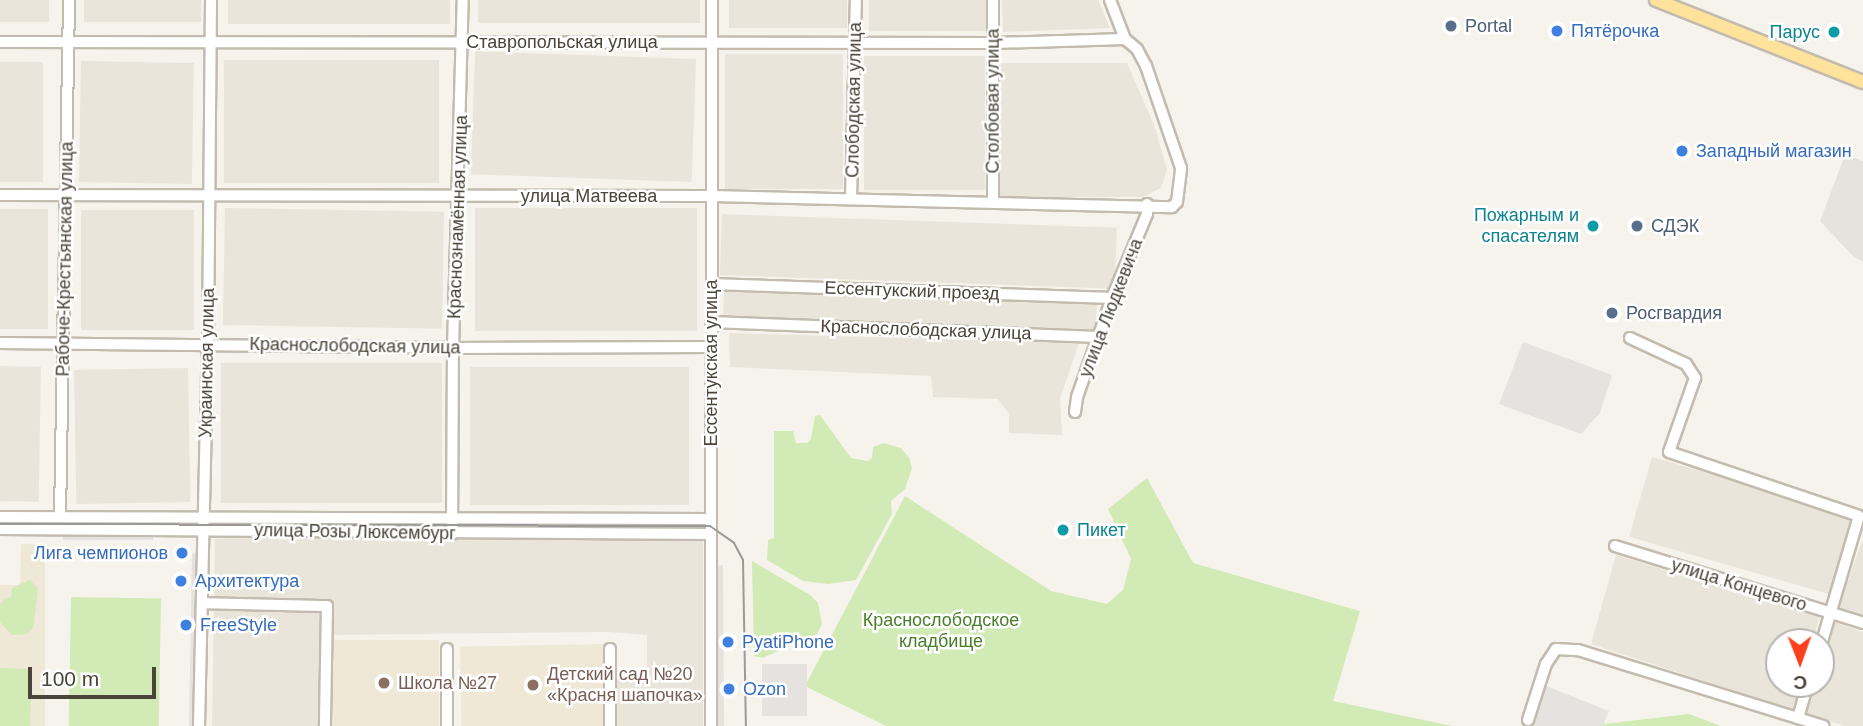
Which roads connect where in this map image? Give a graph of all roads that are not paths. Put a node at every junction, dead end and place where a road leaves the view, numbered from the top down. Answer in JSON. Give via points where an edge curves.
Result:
{"nodes":[{"id":1,"x":69,"y":0,"type":"edge"},
{"id":2,"x":211,"y":0,"type":"edge"},
{"id":3,"x":463,"y":0,"type":"edge"},
{"id":4,"x":712,"y":0,"type":"edge"},
{"id":5,"x":856,"y":0,"type":"edge"},
{"id":6,"x":993,"y":0,"type":"edge"},
{"id":7,"x":1110,"y":0,"type":"edge"},
{"id":8,"x":1656,"y":0,"type":"edge"},
{"id":9,"x":1125,"y":39,"type":"junction"},
{"id":10,"x":68,"y":41,"type":"junction"},
{"id":11,"x":0,"y":42,"type":"edge"},
{"id":12,"x":213,"y":42,"type":"junction"},
{"id":13,"x":464,"y":42,"type":"junction"},
{"id":14,"x":712,"y":42,"type":"junction"},
{"id":15,"x":854,"y":43,"type":"junction"},
{"id":16,"x":993,"y":43,"type":"junction"},
{"id":17,"x":1863,"y":82,"type":"edge"},
{"id":18,"x":0,"y":195,"type":"edge"},
{"id":19,"x":460,"y":195,"type":"junction"},
{"id":20,"x":67,"y":196,"type":"junction"},
{"id":21,"x":210,"y":196,"type":"junction"},
{"id":22,"x":712,"y":196,"type":"junction"},
{"id":23,"x":852,"y":199,"type":"junction"},
{"id":24,"x":993,"y":201,"type":"junction"},
{"id":25,"x":1147,"y":204,"type":"junction"},
{"id":26,"x":712,"y":284,"type":"junction"},
{"id":27,"x":1112,"y":298,"type":"junction"},
{"id":28,"x":710,"y":321,"type":"junction"},
{"id":29,"x":1099,"y":337,"type":"junction"},
{"id":30,"x":1630,"y":338,"type":"dead end"},
{"id":31,"x":0,"y":343,"type":"edge"},
{"id":32,"x":65,"y":343,"type":"junction"},
{"id":33,"x":208,"y":344,"type":"junction"},
{"id":34,"x":710,"y":346,"type":"junction"},
{"id":35,"x":453,"y":348,"type":"junction"},
{"id":36,"x":1075,"y":412,"type":"dead end"},
{"id":37,"x":1861,"y":515,"type":"edge"},
{"id":38,"x":204,"y":516,"type":"junction"},
{"id":39,"x":0,"y":517,"type":"edge"},
{"id":40,"x":60,"y":517,"type":"junction"},
{"id":41,"x":452,"y":517,"type":"junction"},
{"id":42,"x":710,"y":519,"type":"junction"},
{"id":43,"x":0,"y":529,"type":"edge"},
{"id":44,"x":204,"y":530,"type":"junction"},
{"id":45,"x":452,"y":534,"type":"junction"},
{"id":46,"x":710,"y":534,"type":"junction"},
{"id":47,"x":1615,"y":546,"type":"dead end"},
{"id":48,"x":202,"y":603,"type":"junction"},
{"id":49,"x":1831,"y":613,"type":"junction"},
{"id":50,"x":1863,"y":623,"type":"edge"},
{"id":51,"x":1826,"y":628,"type":"edge"},
{"id":52,"x":447,"y":649,"type":"dead end"},
{"id":53,"x":610,"y":649,"type":"dead end"},
{"id":54,"x":1804,"y":698,"type":"edge"},
{"id":55,"x":1798,"y":718,"type":"junction"},
{"id":56,"x":1528,"y":720,"type":"dead end"},
{"id":57,"x":199,"y":726,"type":"edge"},
{"id":58,"x":325,"y":726,"type":"edge"},
{"id":59,"x":447,"y":726,"type":"edge"},
{"id":60,"x":610,"y":726,"type":"edge"},
{"id":61,"x":710,"y":726,"type":"edge"},
{"id":62,"x":1824,"y":726,"type":"edge"}],
"edges":[{"from":1,"to":10,"type":"street","name":"Рабоче-Крестьянская улица"},
{"from":2,"to":12,"type":"street","name":"Украинская улица"},
{"from":3,"to":13,"type":"street","name":"Краснознамённая улица"},
{"from":4,"to":14,"type":"street","name":"Ессентукская улица"},
{"from":5,"to":15,"type":"street","name":"Слободская улица"},
{"from":6,"to":16,"type":"street","name":"Столбовая улица"},
{"from":7,"to":9,"type":"street"},
{"from":8,"to":17,"type":"main road"},
{"from":9,"to":16,"type":"street","name":"Ставропольская улица"},
{"from":9,"to":25,"type":"street","name":"улица Матвеева","via":[[1137,48],[1146,66],[1181,168],[1177,202],[1172,207]]},
{"from":10,"to":11,"type":"street","name":"Ставропольская улица"},
{"from":10,"to":12,"type":"street","name":"Ставропольская улица"},
{"from":10,"to":20,"type":"street","name":"Рабоче-Крестьянская улица"},
{"from":12,"to":13,"type":"street","name":"Ставропольская улица"},
{"from":12,"to":21,"type":"street","name":"Украинская улица"},
{"from":13,"to":14,"type":"street","name":"Ставропольская улица"},
{"from":13,"to":19,"type":"street","name":"Краснознамённая улица"},
{"from":14,"to":15,"type":"street","name":"Ставропольская улица"},
{"from":14,"to":22,"type":"street","name":"Ессентукская улица"},
{"from":15,"to":16,"type":"street","name":"Ставропольская улица"},
{"from":15,"to":23,"type":"street","name":"Слободская улица"},
{"from":16,"to":24,"type":"street","name":"Столбовая улица"},
{"from":18,"to":20,"type":"street","name":"улица Матвеева"},
{"from":19,"to":21,"type":"street","name":"улица Матвеева"},
{"from":19,"to":22,"type":"street","name":"улица Матвеева"},
{"from":19,"to":35,"type":"street","name":"Краснознамённая улица"},
{"from":20,"to":21,"type":"street","name":"улица Матвеева"},
{"from":20,"to":32,"type":"street","name":"Рабоче-Крестьянская улица"},
{"from":21,"to":33,"type":"street","name":"Украинская улица"},
{"from":22,"to":23,"type":"street","name":"улица Матвеева"},
{"from":22,"to":26,"type":"street","name":"Ессентукская улица"},
{"from":23,"to":24,"type":"street","name":"улица Матвеева"},
{"from":24,"to":25,"type":"street","name":"улица Матвеева"},
{"from":25,"to":27,"type":"street","name":"улица Людкевича","via":[[1147,215]]},
{"from":26,"to":27,"type":"street","name":"Ессентукский проезд"},
{"from":26,"to":28,"type":"street","name":"Ессентукская улица"},
{"from":27,"to":29,"type":"street","name":"улица Людкевича"},
{"from":28,"to":29,"type":"street","name":"Краснослободская улица"},
{"from":28,"to":34,"type":"street","name":"Ессентукская улица"},
{"from":29,"to":36,"type":"street","name":"улица Людкевича"},
{"from":30,"to":37,"type":"street","via":[[1686,364],[1695,378],[1669,453]]},
{"from":31,"to":32,"type":"street","name":"Краснослободская улица"},
{"from":32,"to":33,"type":"street","name":"Краснослободская улица"},
{"from":32,"to":40,"type":"street","name":"Рабоче-Крестьянская улица"},
{"from":33,"to":35,"type":"street","name":"Краснослободская улица"},
{"from":33,"to":38,"type":"street","name":"Украинская улица"},
{"from":34,"to":35,"type":"street","name":"Краснослободская улица"},
{"from":34,"to":42,"type":"street","name":"Ессентукская улица"},
{"from":35,"to":41,"type":"street","name":"Краснознамённая улица"},
{"from":37,"to":49,"type":"street"},
{"from":38,"to":40,"type":"street","name":"улица Розы Люксембург"},
{"from":38,"to":41,"type":"street","name":"улица Розы Люксембург"},
{"from":38,"to":44,"type":"street","name":"Украинская улица"},
{"from":39,"to":40,"type":"street","name":"улица Розы Люксембург"},
{"from":41,"to":42,"type":"street","name":"улица Розы Люксембург"},
{"from":41,"to":45,"type":"street","name":"Краснознамённая улица"},
{"from":42,"to":46,"type":"street","name":"Ессентукская улица"},
{"from":43,"to":44,"type":"street","name":"улица Розы Люксембург"},
{"from":44,"to":45,"type":"street","name":"улица Розы Люксембург"},
{"from":44,"to":48,"type":"street","name":"Украинская улица"},
{"from":45,"to":46,"type":"street","name":"улица Розы Люксембург"},
{"from":46,"to":61,"type":"street","name":"Ессентукская улица"},
{"from":47,"to":49,"type":"street","name":"улица Концевого"},
{"from":48,"to":57,"type":"street","name":"Украинская улица"},
{"from":48,"to":58,"type":"street","via":[[327,606]]},
{"from":49,"to":50,"type":"street","name":"улица Концевого"},
{"from":49,"to":51,"type":"street"},
{"from":52,"to":59,"type":"street"},
{"from":53,"to":60,"type":"street"},
{"from":54,"to":55,"type":"street"},
{"from":55,"to":56,"type":"street","via":[[1578,650],[1556,649],[1546,664]]},
{"from":55,"to":62,"type":"street"}]}
